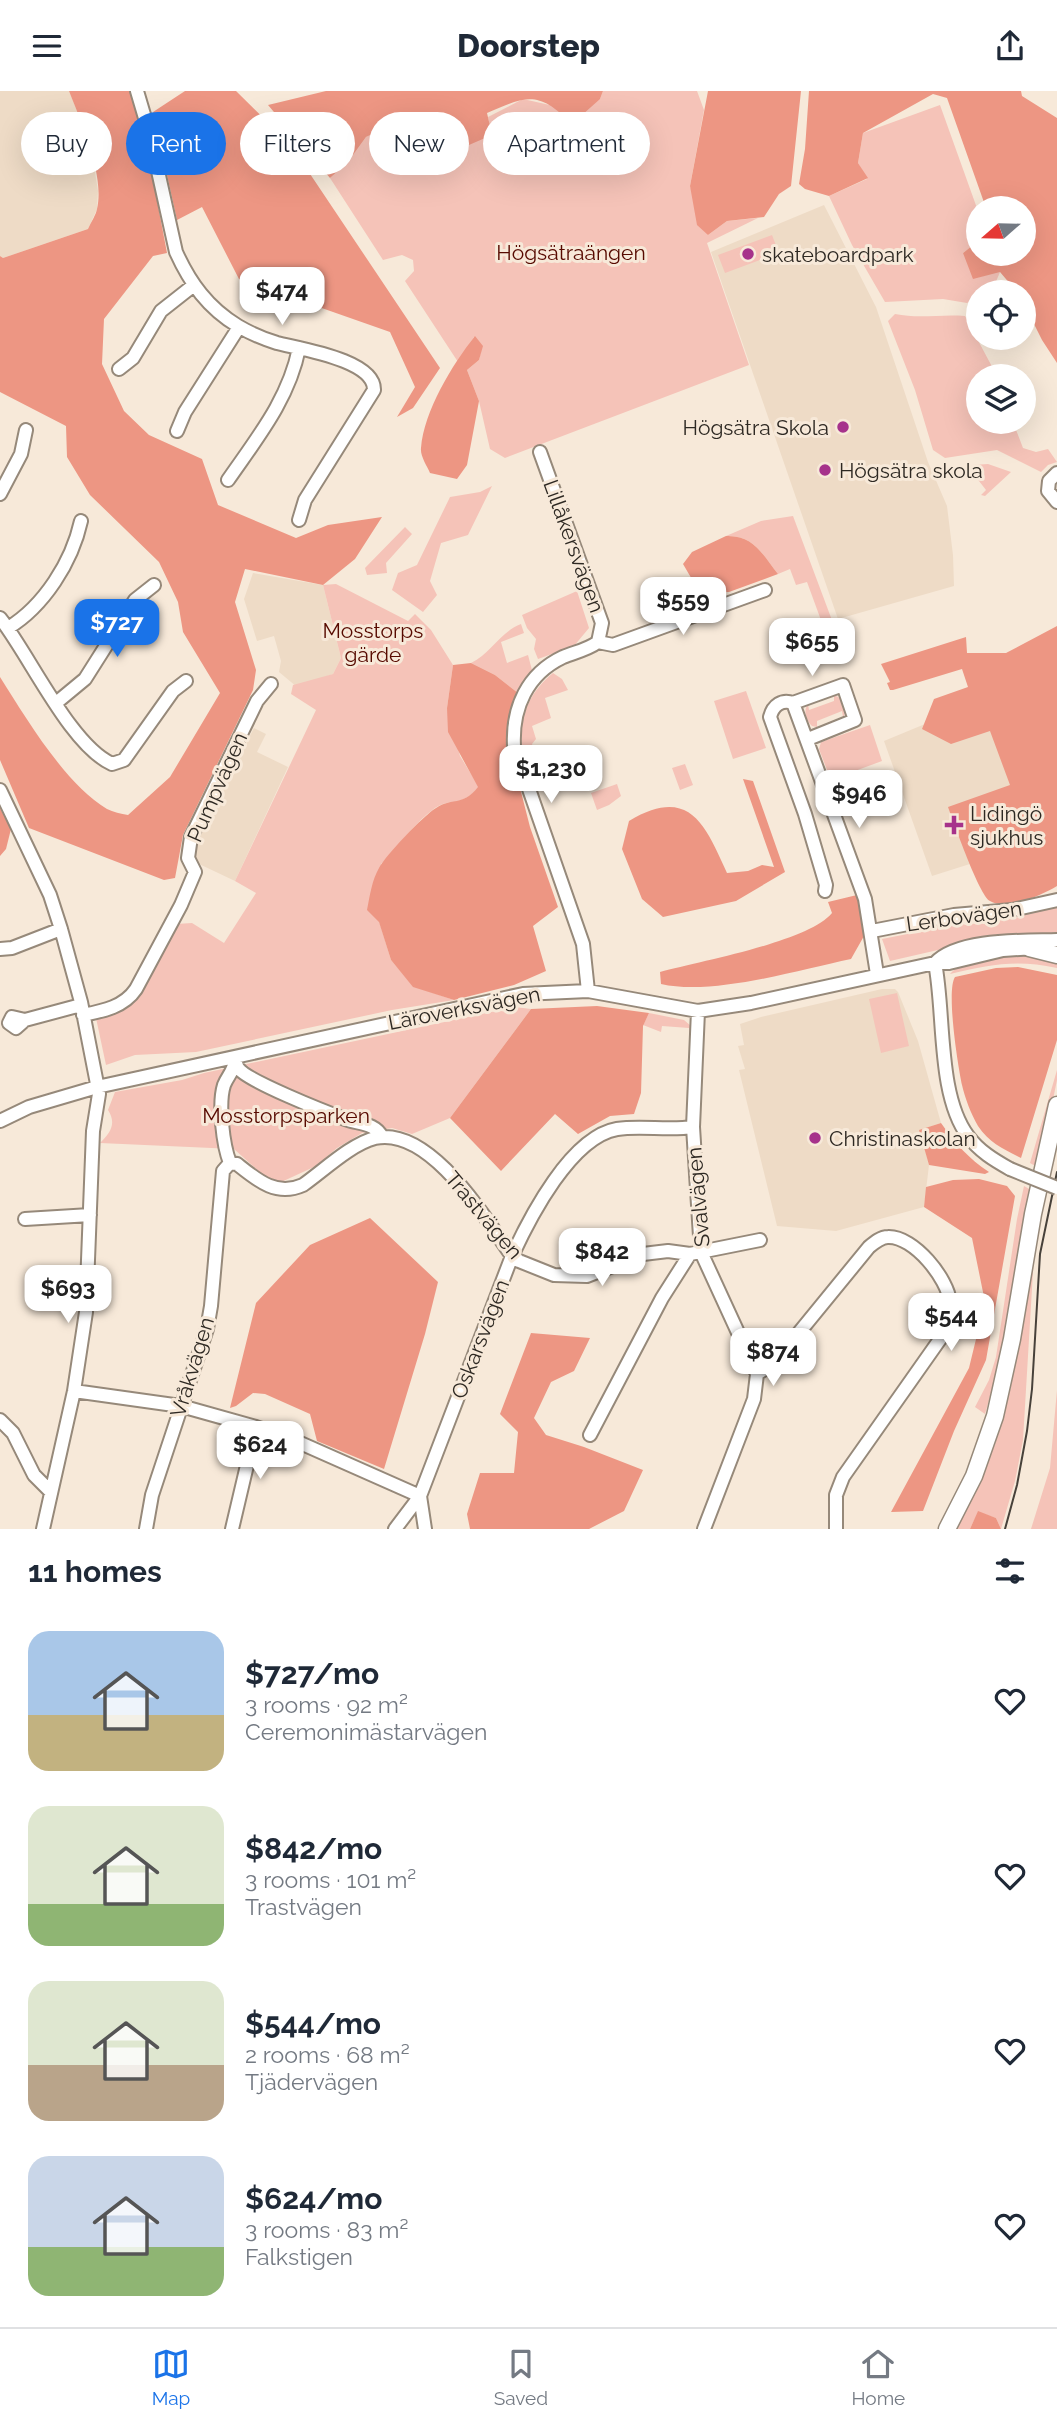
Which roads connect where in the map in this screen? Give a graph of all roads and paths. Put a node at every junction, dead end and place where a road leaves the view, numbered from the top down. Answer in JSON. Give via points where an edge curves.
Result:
{"nodes":[{"id":1,"x":137,"y":91,"type":"edge"},
{"id":2,"x":194,"y":285,"type":"junction"},
{"id":3,"x":239,"y":327,"type":"junction"},
{"id":4,"x":299,"y":348,"type":"junction"},
{"id":5,"x":119,"y":369,"type":"dead end"},
{"id":6,"x":26,"y":430,"type":"dead end"},
{"id":7,"x":177,"y":431,"type":"dead end"},
{"id":8,"x":540,"y":451,"type":"dead end"},
{"id":9,"x":1057,"y":473,"type":"edge"},
{"id":10,"x":228,"y":480,"type":"dead end"},
{"id":11,"x":0,"y":494,"type":"edge"},
{"id":12,"x":1057,"y":502,"type":"edge"},
{"id":13,"x":299,"y":520,"type":"dead end"},
{"id":14,"x":81,"y":521,"type":"dead end"},
{"id":15,"x":154,"y":585,"type":"dead end"},
{"id":16,"x":765,"y":590,"type":"dead end"},
{"id":17,"x":4,"y":623,"type":"edge"},
{"id":18,"x":598,"y":642,"type":"junction"},
{"id":19,"x":186,"y":681,"type":"dead end"},
{"id":20,"x":271,"y":684,"type":"dead end"},
{"id":21,"x":56,"y":702,"type":"junction"},
{"id":22,"x":793,"y":703,"type":"junction"},
{"id":23,"x":808,"y":739,"type":"junction"},
{"id":24,"x":0,"y":790,"type":"edge"},
{"id":25,"x":825,"y":891,"type":"dead end"},
{"id":26,"x":1057,"y":900,"type":"edge"},
{"id":27,"x":61,"y":929,"type":"junction"},
{"id":28,"x":872,"y":931,"type":"junction"},
{"id":29,"x":1057,"y":940,"type":"edge"},
{"id":30,"x":1029,"y":948,"type":"junction"},
{"id":31,"x":1057,"y":948,"type":"edge"},
{"id":32,"x":0,"y":949,"type":"edge"},
{"id":33,"x":1057,"y":955,"type":"edge"},
{"id":34,"x":935,"y":963,"type":"junction"},
{"id":35,"x":877,"y":974,"type":"junction"},
{"id":36,"x":588,"y":991,"type":"junction"},
{"id":37,"x":82,"y":1010,"type":"junction"},
{"id":38,"x":698,"y":1011,"type":"junction"},
{"id":39,"x":25,"y":1020,"type":"dead end"},
{"id":40,"x":234,"y":1058,"type":"junction"},
{"id":41,"x":97,"y":1087,"type":"junction"},
{"id":42,"x":1057,"y":1105,"type":"edge"},
{"id":43,"x":0,"y":1121,"type":"edge"},
{"id":44,"x":1057,"y":1125,"type":"edge"},
{"id":45,"x":693,"y":1127,"type":"junction"},
{"id":46,"x":382,"y":1137,"type":"junction"},
{"id":47,"x":1048,"y":1150,"type":"junction"},
{"id":48,"x":230,"y":1163,"type":"junction"},
{"id":49,"x":1057,"y":1188,"type":"edge"},
{"id":50,"x":90,"y":1215,"type":"junction"},
{"id":51,"x":25,"y":1219,"type":"dead end"},
{"id":52,"x":760,"y":1240,"type":"dead end"},
{"id":53,"x":695,"y":1253,"type":"junction"},
{"id":54,"x":512,"y":1255,"type":"junction"},
{"id":55,"x":757,"y":1374,"type":"junction"},
{"id":56,"x":74,"y":1391,"type":"junction"},
{"id":57,"x":181,"y":1406,"type":"junction"},
{"id":58,"x":0,"y":1420,"type":"edge"},
{"id":59,"x":256,"y":1427,"type":"junction"},
{"id":60,"x":590,"y":1435,"type":"dead end"},
{"id":61,"x":50,"y":1491,"type":"junction"},
{"id":62,"x":420,"y":1496,"type":"junction"},
{"id":63,"x":709,"y":1528,"type":"edge"},
{"id":64,"x":43,"y":1529,"type":"edge"},
{"id":65,"x":146,"y":1529,"type":"edge"},
{"id":66,"x":232,"y":1529,"type":"edge"},
{"id":67,"x":395,"y":1529,"type":"edge"},
{"id":68,"x":425,"y":1529,"type":"edge"},
{"id":69,"x":836,"y":1529,"type":"edge"},
{"id":70,"x":947,"y":1529,"type":"edge"}],
"edges":[{"from":1,"to":2,"type":"street","via":[[173,242]]},
{"from":2,"to":3,"type":"street","via":[[211,306]]},
{"from":2,"to":5,"type":"street","via":[[161,311],[133,358]]},
{"from":3,"to":4,"type":"street"},
{"from":3,"to":7,"type":"street"},
{"from":4,"to":10,"type":"street","via":[[286,392]]},
{"from":4,"to":13,"type":"street","via":[[339,359],[370,376],[374,386],[304,500]]},
{"from":6,"to":11,"type":"street","via":[[21,454]]},
{"from":8,"to":18,"type":"street","name":"Lillåkersvägen","via":[[601,623]]},
{"from":9,"to":12,"type":"street","via":[[1049,481],[1048,491]]},
{"from":14,"to":17,"type":"street","via":[[76,541],[44,596],[30,612]]},
{"from":15,"to":21,"type":"street","via":[[135,600],[85,679]]},
{"from":16,"to":18,"type":"street","name":"Lillåkersvägen","via":[[613,645]]},
{"from":17,"to":21,"type":"street"},
{"from":18,"to":36,"type":"street","name":"Lillåkersvägen","via":[[540,673],[521,699],[513,728],[517,759],[583,944]]},
{"from":19,"to":21,"type":"street","via":[[173,691],[124,760],[116,764],[90,747]]},
{"from":20,"to":37,"type":"street","name":"Pumpvägen","via":[[257,701],[191,837],[188,858],[195,872],[136,989],[129,999],[110,1009]]},
{"from":22,"to":23,"type":"street"},
{"from":22,"to":23,"type":"street","via":[[843,685],[855,720]]},
{"from":22,"to":25,"type":"street","via":[[780,703],[770,717]]},
{"from":23,"to":28,"type":"street"},
{"from":24,"to":27,"type":"street","via":[[50,895]]},
{"from":26,"to":28,"type":"street","name":"Lerbovägen"},
{"from":27,"to":32,"type":"street"},
{"from":27,"to":37,"type":"street"},
{"from":28,"to":35,"type":"street"},
{"from":29,"to":34,"type":"street","name":"Läroverksvägen","via":[[988,944],[950,952]]},
{"from":30,"to":31,"type":"street","name":"Läroverksvägen"},
{"from":30,"to":33,"type":"main road"},
{"from":30,"to":34,"type":"street","name":"Läroverksvägen"},
{"from":34,"to":35,"type":"street","name":"Läroverksvägen"},
{"from":34,"to":49,"type":"street","bridge":true,"via":[[956,1114],[974,1144],[988,1156]]},
{"from":35,"to":38,"type":"street","name":"Läroverksvägen"},
{"from":36,"to":38,"type":"street","name":"Läroverksvägen"},
{"from":36,"to":40,"type":"street","name":"Läroverksvägen","via":[[523,993]]},
{"from":37,"to":39,"type":"street"},
{"from":37,"to":41,"type":"street"},
{"from":38,"to":45,"type":"street","name":"Svalvägen"},
{"from":40,"to":41,"type":"street","name":"Läroverksvägen"},
{"from":40,"to":46,"type":"street","name":"Trastvägen","via":[[238,1068],[259,1082],[369,1125]]},
{"from":40,"to":48,"type":"street","via":[[223,1086],[223,1138]]},
{"from":41,"to":43,"type":"street","name":"Läroverksvägen","via":[[29,1107]]},
{"from":41,"to":50,"type":"street"},
{"from":42,"to":47,"type":"main road"},
{"from":44,"to":47,"type":"main road"},
{"from":45,"to":53,"type":"street","name":"Svalvägen"},
{"from":45,"to":54,"type":"street","name":"Oskarsvägen","via":[[614,1130],[592,1139],[542,1198]]},
{"from":46,"to":48,"type":"street","via":[[360,1144],[294,1189],[272,1188]]},
{"from":46,"to":54,"type":"street","name":"Trastvägen","via":[[406,1142],[434,1158]]},
{"from":47,"to":70,"type":"main road","via":[[995,1416],[974,1476]]},
{"from":48,"to":57,"type":"street","name":"Vråkvägen","via":[[223,1171],[207,1329]]},
{"from":50,"to":51,"type":"street"},
{"from":50,"to":56,"type":"street","via":[[86,1312]]},
{"from":52,"to":53,"type":"street","name":"Trastvägen"},
{"from":53,"to":54,"type":"street","name":"Trastvägen","via":[[643,1254],[587,1276],[570,1277],[554,1275]]},
{"from":53,"to":55,"type":"street","name":"Svalvägen"},
{"from":53,"to":60,"type":"street","via":[[662,1298]]},
{"from":54,"to":62,"type":"street","name":"Oskarsvägen"},
{"from":55,"to":63,"type":"street","via":[[754,1399]]},
{"from":55,"to":69,"type":"street","via":[[775,1362],[872,1244],[883,1238],[895,1237],[920,1253],[946,1284],[950,1311],[943,1335],[843,1476],[836,1495]]},
{"from":56,"to":57,"type":"street"},
{"from":56,"to":61,"type":"street"},
{"from":57,"to":59,"type":"street"},
{"from":57,"to":65,"type":"street","name":"Vråkvägen","via":[[152,1495]]},
{"from":58,"to":61,"type":"street","via":[[13,1433],[34,1475]]},
{"from":59,"to":62,"type":"street"},
{"from":59,"to":66,"type":"street"},
{"from":61,"to":64,"type":"street"},
{"from":62,"to":67,"type":"street","name":"Oskarsvägen"},
{"from":62,"to":68,"type":"street"}]}
